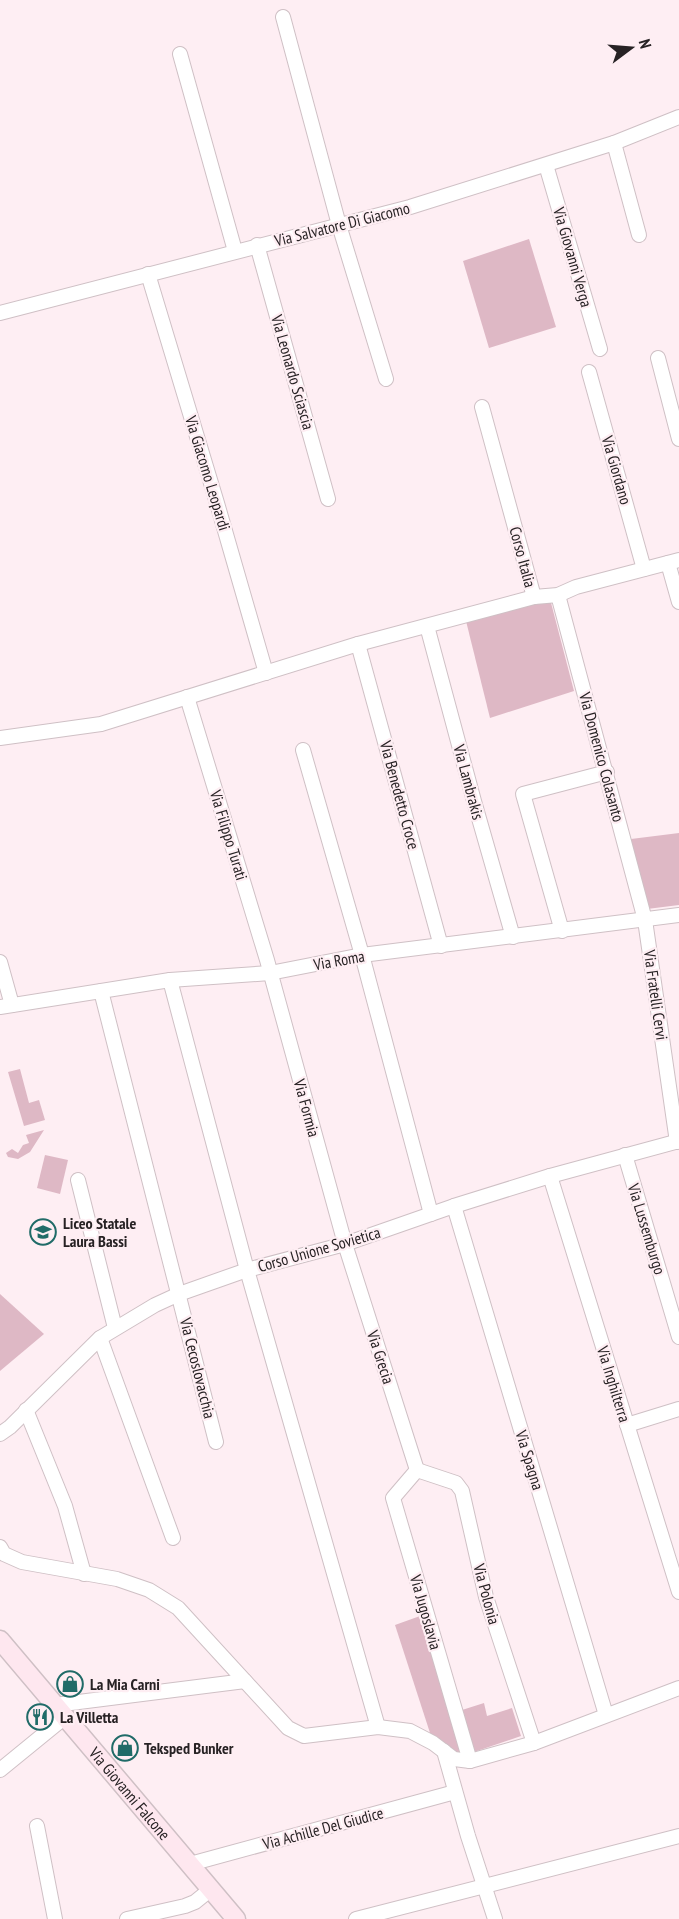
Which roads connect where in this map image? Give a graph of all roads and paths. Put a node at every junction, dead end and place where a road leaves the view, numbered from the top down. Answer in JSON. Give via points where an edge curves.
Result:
{"nodes":[{"id":1,"x":283,"y":17,"type":"dead end"},
{"id":2,"x":180,"y":54,"type":"dead end"},
{"id":3,"x":679,"y":119,"type":"edge"},
{"id":4,"x":614,"y":143,"type":"junction"},
{"id":5,"x":546,"y":165,"type":"junction"},
{"id":6,"x":339,"y":225,"type":"junction"},
{"id":7,"x":639,"y":235,"type":"dead end"},
{"id":8,"x":257,"y":245,"type":"junction"},
{"id":9,"x":236,"y":251,"type":"junction"},
{"id":10,"x":148,"y":274,"type":"junction"},
{"id":11,"x":0,"y":313,"type":"edge"},
{"id":12,"x":600,"y":349,"type":"dead end"},
{"id":13,"x":658,"y":358,"type":"dead end"},
{"id":14,"x":589,"y":372,"type":"dead end"},
{"id":15,"x":386,"y":379,"type":"dead end"},
{"id":16,"x":482,"y":407,"type":"dead end"},
{"id":17,"x":679,"y":439,"type":"edge"},
{"id":18,"x":328,"y":499,"type":"dead end"},
{"id":19,"x":674,"y":561,"type":"edge"},
{"id":20,"x":644,"y":569,"type":"junction"},
{"id":21,"x":558,"y":594,"type":"junction"},
{"id":22,"x":534,"y":597,"type":"junction"},
{"id":23,"x":679,"y":602,"type":"edge"},
{"id":24,"x":427,"y":626,"type":"junction"},
{"id":25,"x":358,"y":644,"type":"junction"},
{"id":26,"x":266,"y":673,"type":"junction"},
{"id":27,"x":187,"y":697,"type":"junction"},
{"id":28,"x":0,"y":738,"type":"edge"},
{"id":29,"x":303,"y":750,"type":"dead end"},
{"id":30,"x":607,"y":772,"type":"junction"},
{"id":31,"x":679,"y":915,"type":"edge"},
{"id":32,"x":645,"y":920,"type":"junction"},
{"id":33,"x":562,"y":931,"type":"junction"},
{"id":34,"x":513,"y":937,"type":"junction"},
{"id":35,"x":441,"y":946,"type":"junction"},
{"id":36,"x":362,"y":955,"type":"junction"},
{"id":37,"x":0,"y":962,"type":"edge"},
{"id":38,"x":270,"y":973,"type":"junction"},
{"id":39,"x":170,"y":981,"type":"junction"},
{"id":40,"x":101,"y":992,"type":"junction"},
{"id":41,"x":6,"y":1006,"type":"edge"},
{"id":42,"x":678,"y":1142,"type":"edge"},
{"id":43,"x":625,"y":1155,"type":"junction"},
{"id":44,"x":550,"y":1176,"type":"junction"},
{"id":45,"x":78,"y":1180,"type":"dead end"},
{"id":46,"x":454,"y":1206,"type":"junction"},
{"id":47,"x":431,"y":1214,"type":"junction"},
{"id":48,"x":345,"y":1244,"type":"junction"},
{"id":49,"x":247,"y":1270,"type":"junction"},
{"id":50,"x":179,"y":1294,"type":"junction"},
{"id":51,"x":115,"y":1328,"type":"junction"},
{"id":52,"x":679,"y":1337,"type":"edge"},
{"id":53,"x":100,"y":1338,"type":"junction"},
{"id":54,"x":679,"y":1409,"type":"edge"},
{"id":55,"x":26,"y":1410,"type":"junction"},
{"id":56,"x":627,"y":1425,"type":"junction"},
{"id":57,"x":0,"y":1434,"type":"edge"},
{"id":58,"x":216,"y":1442,"type":"dead end"},
{"id":59,"x":417,"y":1470,"type":"junction"},
{"id":60,"x":173,"y":1539,"type":"dead end"},
{"id":61,"x":0,"y":1547,"type":"edge"},
{"id":62,"x":84,"y":1574,"type":"junction"},
{"id":63,"x":679,"y":1592,"type":"edge"},
{"id":64,"x":0,"y":1640,"type":"edge"},
{"id":65,"x":245,"y":1681,"type":"junction"},
{"id":66,"x":679,"y":1688,"type":"edge"},
{"id":67,"x":60,"y":1711,"type":"junction"},
{"id":68,"x":606,"y":1715,"type":"junction"},
{"id":69,"x":378,"y":1727,"type":"junction"},
{"id":70,"x":534,"y":1743,"type":"junction"},
{"id":71,"x":444,"y":1751,"type":"junction"},
{"id":72,"x":470,"y":1761,"type":"junction"},
{"id":73,"x":0,"y":1770,"type":"edge"},
{"id":74,"x":455,"y":1792,"type":"junction"},
{"id":75,"x":37,"y":1826,"type":"dead end"},
{"id":76,"x":679,"y":1836,"type":"edge"},
{"id":77,"x":190,"y":1864,"type":"junction"},
{"id":78,"x":484,"y":1887,"type":"junction"},
{"id":79,"x":211,"y":1889,"type":"junction"},
{"id":80,"x":149,"y":1917,"type":"edge"},
{"id":81,"x":55,"y":1919,"type":"edge"},
{"id":82,"x":127,"y":1919,"type":"edge"},
{"id":83,"x":236,"y":1919,"type":"edge"},
{"id":84,"x":356,"y":1919,"type":"edge"},
{"id":85,"x":495,"y":1919,"type":"edge"}],
"edges":[{"from":1,"to":6,"type":"street"},
{"from":2,"to":9,"type":"street"},
{"from":3,"to":4,"type":"street","name":"Via Salvatore Di Giacomo"},
{"from":4,"to":5,"type":"street","name":"Via Salvatore Di Giacomo"},
{"from":4,"to":7,"type":"street"},
{"from":5,"to":6,"type":"street","name":"Via Salvatore Di Giacomo"},
{"from":5,"to":12,"type":"street","name":"Via Giovanni Verga"},
{"from":6,"to":8,"type":"street","name":"Via Salvatore Di Giacomo"},
{"from":6,"to":15,"type":"street"},
{"from":8,"to":9,"type":"street","name":"Via Salvatore Di Giacomo"},
{"from":8,"to":18,"type":"street","name":"Via Leonardo Sciascia"},
{"from":9,"to":10,"type":"street","name":"Via Salvatore Di Giacomo"},
{"from":10,"to":11,"type":"street","name":"Via Salvatore Di Giacomo"},
{"from":10,"to":26,"type":"street","name":"Via Giacomo Leopardi"},
{"from":13,"to":17,"type":"street"},
{"from":14,"to":20,"type":"street","name":"Via Giordano"},
{"from":16,"to":22,"type":"street","name":"Corso Italia"},
{"from":19,"to":20,"type":"street","name":"Corso Italia"},
{"from":19,"to":23,"type":"street"},
{"from":20,"to":21,"type":"street","name":"Corso Italia"},
{"from":21,"to":22,"type":"street","name":"Corso Italia"},
{"from":21,"to":30,"type":"street","name":"Via Domenico Colasanto"},
{"from":22,"to":24,"type":"street"},
{"from":24,"to":25,"type":"street"},
{"from":24,"to":34,"type":"street","name":"Via Lambrakis"},
{"from":25,"to":26,"type":"street"},
{"from":25,"to":35,"type":"street","name":"Via Benedetto Croce"},
{"from":26,"to":27,"type":"street"},
{"from":27,"to":28,"type":"street","via":[[101,724]]},
{"from":27,"to":38,"type":"street","name":"Via Filippo Turati"},
{"from":29,"to":36,"type":"street"},
{"from":30,"to":32,"type":"street","name":"Via Domenico Colasanto"},
{"from":30,"to":33,"type":"street","via":[[523,794]]},
{"from":31,"to":32,"type":"street","name":"Via Roma"},
{"from":32,"to":33,"type":"street","name":"Via Roma"},
{"from":32,"to":42,"type":"street","name":"Via Fratelli Cervi"},
{"from":33,"to":34,"type":"street","name":"Via Roma"},
{"from":34,"to":35,"type":"street","name":"Via Roma"},
{"from":35,"to":36,"type":"street","name":"Via Roma"},
{"from":36,"to":38,"type":"street","name":"Via Roma"},
{"from":36,"to":47,"type":"street"},
{"from":37,"to":41,"type":"street"},
{"from":38,"to":39,"type":"street","name":"Via Roma"},
{"from":38,"to":48,"type":"street","name":"Via Formia"},
{"from":39,"to":40,"type":"street","name":"Via Roma"},
{"from":39,"to":49,"type":"street"},
{"from":40,"to":41,"type":"street","name":"Via Roma"},
{"from":40,"to":50,"type":"street","name":"Via Cecoslovacchia"},
{"from":42,"to":43,"type":"street","name":"Corso Unione Sovietica"},
{"from":43,"to":44,"type":"street","name":"Corso Unione Sovietica"},
{"from":43,"to":52,"type":"street","name":"Via Lussemburgo"},
{"from":44,"to":46,"type":"street","name":"Corso Unione Sovietica"},
{"from":44,"to":56,"type":"street","name":"Via Inghilterra"},
{"from":45,"to":51,"type":"street"},
{"from":46,"to":47,"type":"street","name":"Corso Unione Sovietica"},
{"from":46,"to":68,"type":"street","name":"Via Spagna"},
{"from":47,"to":48,"type":"street","name":"Corso Unione Sovietica"},
{"from":48,"to":49,"type":"street","name":"Corso Unione Sovietica"},
{"from":48,"to":59,"type":"street","name":"Via Grecia"},
{"from":49,"to":50,"type":"street","name":"Corso Unione Sovietica"},
{"from":49,"to":69,"type":"street"},
{"from":50,"to":51,"type":"street","name":"Corso Unione Sovietica"},
{"from":50,"to":58,"type":"street","name":"Via Cecoslovacchia"},
{"from":51,"to":53,"type":"street","name":"Corso Unione Sovietica"},
{"from":53,"to":55,"type":"street","name":"Corso Unione Sovietica"},
{"from":53,"to":60,"type":"street"},
{"from":54,"to":56,"type":"street"},
{"from":55,"to":57,"type":"street","name":"Corso Unione Sovietica"},
{"from":55,"to":62,"type":"street","via":[[65,1506]]},
{"from":56,"to":63,"type":"street","name":"Via Inghilterra"},
{"from":59,"to":70,"type":"street","name":"Via Polonia","via":[[456,1483],[462,1491],[486,1598]]},
{"from":59,"to":72,"type":"street","name":"Via Jugoslavia","via":[[393,1498]]},
{"from":61,"to":62,"type":"street","via":[[4,1554],[22,1562]]},
{"from":62,"to":65,"type":"street","via":[[117,1579],[149,1590],[178,1608]]},
{"from":64,"to":67,"type":"main road","name":"Via Giovanni Falcone"},
{"from":65,"to":67,"type":"street"},
{"from":65,"to":69,"type":"street","via":[[288,1728],[304,1736]]},
{"from":66,"to":68,"type":"street"},
{"from":67,"to":73,"type":"street"},
{"from":67,"to":77,"type":"main road","name":"Via Giovanni Falcone"},
{"from":68,"to":70,"type":"street"},
{"from":69,"to":71,"type":"street","via":[[410,1731]]},
{"from":70,"to":72,"type":"street"},
{"from":71,"to":72,"type":"street","via":[[454,1759]]},
{"from":71,"to":74,"type":"street"},
{"from":74,"to":77,"type":"street","name":"Via Achille Del Giudice"},
{"from":74,"to":78,"type":"street"},
{"from":75,"to":81,"type":"street"},
{"from":76,"to":78,"type":"street"},
{"from":77,"to":79,"type":"main road","name":"Via Giovanni Falcone"},
{"from":78,"to":84,"type":"street"},
{"from":78,"to":85,"type":"street"},
{"from":79,"to":80,"type":"street","via":[[195,1902]]},
{"from":79,"to":83,"type":"main road","name":"Via Giovanni Falcone"},
{"from":80,"to":82,"type":"street"}]}
